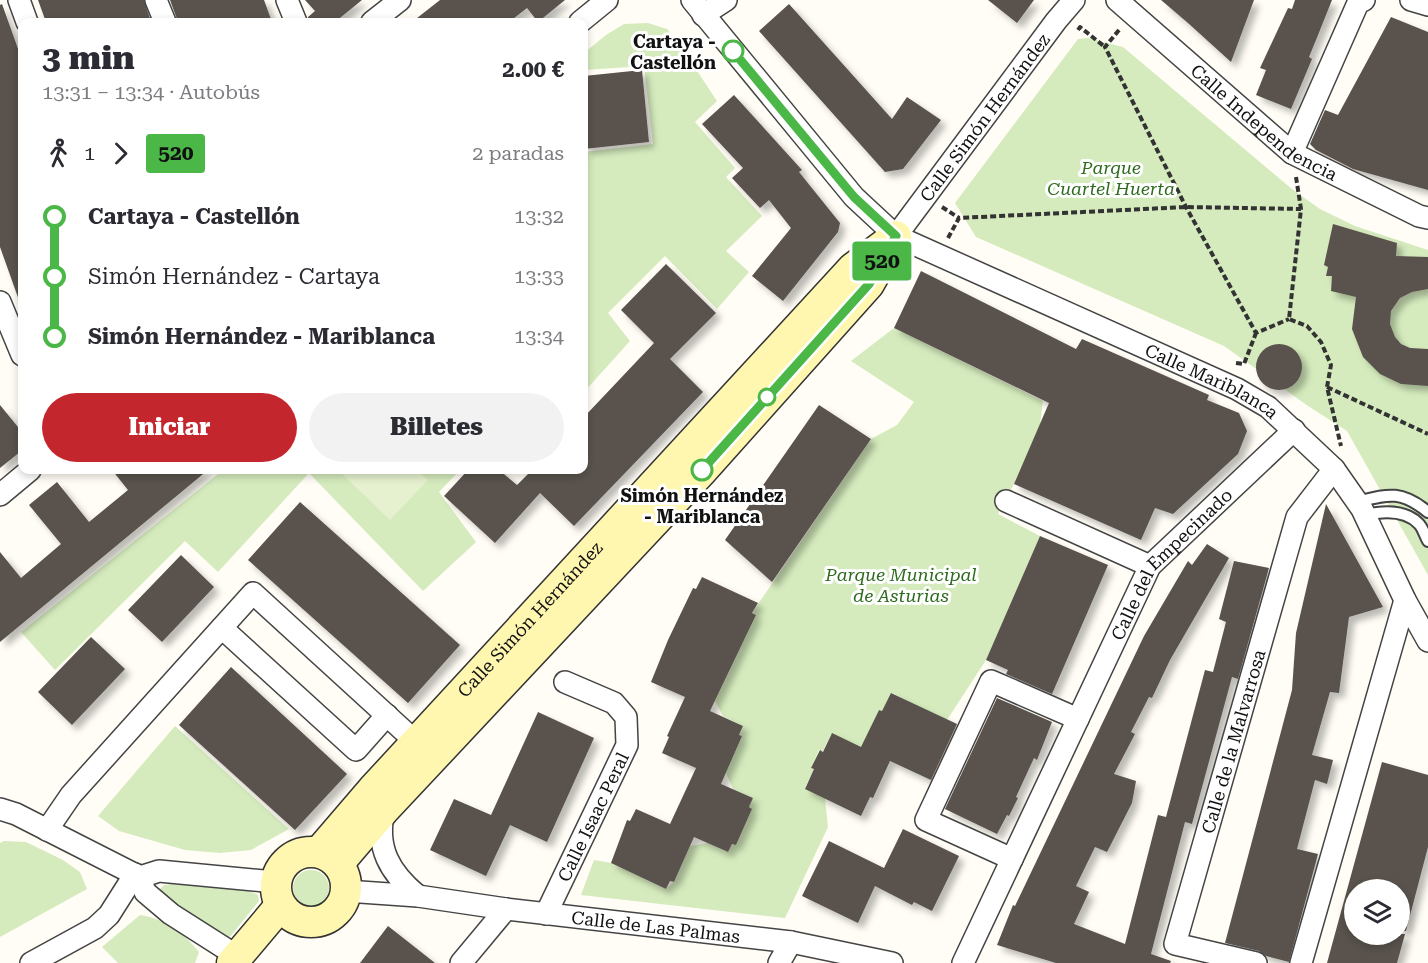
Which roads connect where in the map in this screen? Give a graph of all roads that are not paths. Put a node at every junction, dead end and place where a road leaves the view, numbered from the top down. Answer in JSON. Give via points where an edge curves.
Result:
{"nodes":[{"id":1,"x":19,"y":0,"type":"edge"},
{"id":2,"x":156,"y":0,"type":"edge"},
{"id":3,"x":287,"y":0,"type":"edge"},
{"id":4,"x":400,"y":0,"type":"edge"},
{"id":5,"x":607,"y":0,"type":"edge"},
{"id":6,"x":726,"y":0,"type":"edge"},
{"id":7,"x":1364,"y":0,"type":"edge"},
{"id":8,"x":1411,"y":0,"type":"edge"},
{"id":9,"x":1070,"y":2,"type":"edge"},
{"id":10,"x":1428,"y":5,"type":"edge"},
{"id":11,"x":1125,"y":6,"type":"edge"},
{"id":12,"x":697,"y":7,"type":"edge"},
{"id":13,"x":26,"y":18,"type":"edge"},
{"id":14,"x":163,"y":18,"type":"edge"},
{"id":15,"x":294,"y":18,"type":"edge"},
{"id":16,"x":377,"y":18,"type":"edge"},
{"id":17,"x":585,"y":18,"type":"edge"},
{"id":18,"x":1292,"y":153,"type":"junction"},
{"id":19,"x":1428,"y":218,"type":"edge"},
{"id":20,"x":896,"y":236,"type":"junction"},
{"id":21,"x":0,"y":302,"type":"edge"},
{"id":22,"x":18,"y":346,"type":"edge"},
{"id":23,"x":1294,"y":430,"type":"junction"},
{"id":24,"x":1334,"y":469,"type":"junction"},
{"id":25,"x":25,"y":474,"type":"edge"},
{"id":26,"x":0,"y":495,"type":"edge"},
{"id":27,"x":1006,"y":501,"type":"dead end"},
{"id":28,"x":1361,"y":509,"type":"junction"},
{"id":29,"x":1428,"y":512,"type":"edge"},
{"id":30,"x":1428,"y":541,"type":"edge"},
{"id":31,"x":1150,"y":566,"type":"junction"},
{"id":32,"x":1405,"y":600,"type":"junction"},
{"id":33,"x":222,"y":628,"type":"junction"},
{"id":34,"x":1428,"y":640,"type":"edge"},
{"id":35,"x":565,"y":682,"type":"dead end"},
{"id":36,"x":387,"y":715,"type":"junction"},
{"id":37,"x":1078,"y":719,"type":"junction"},
{"id":38,"x":417,"y":743,"type":"junction"},
{"id":39,"x":0,"y":809,"type":"edge"},
{"id":40,"x":384,"y":810,"type":"junction"},
{"id":41,"x":47,"y":830,"type":"junction"},
{"id":42,"x":1012,"y":859,"type":"junction"},
{"id":43,"x":334,"y":869,"type":"junction"},
{"id":44,"x":137,"y":876,"type":"junction"},
{"id":45,"x":418,"y":896,"type":"junction"},
{"id":46,"x":283,"y":902,"type":"junction"},
{"id":47,"x":506,"y":909,"type":"junction"},
{"id":48,"x":546,"y":914,"type":"junction"},
{"id":49,"x":791,"y":942,"type":"junction"},
{"id":50,"x":242,"y":961,"type":"edge"},
{"id":51,"x":31,"y":963,"type":"edge"},
{"id":52,"x":461,"y":963,"type":"edge"},
{"id":53,"x":779,"y":963,"type":"edge"},
{"id":54,"x":892,"y":963,"type":"edge"},
{"id":55,"x":963,"y":963,"type":"edge"},
{"id":56,"x":1256,"y":963,"type":"edge"},
{"id":57,"x":1301,"y":963,"type":"edge"}],
"edges":[{"from":1,"to":13,"type":"street"},
{"from":2,"to":14,"type":"street"},
{"from":3,"to":15,"type":"street"},
{"from":4,"to":16,"type":"street"},
{"from":5,"to":17,"type":"street"},
{"from":6,"to":12,"type":"street"},
{"from":7,"to":18,"type":"street","via":[[1358,3]]},
{"from":8,"to":10,"type":"street"},
{"from":9,"to":20,"type":"street","name":"Calle Simón Hernández"},
{"from":11,"to":18,"type":"street","name":"Calle Independencia"},
{"from":12,"to":20,"type":"street","name":"Calle Mariblanca","via":[[854,197]]},
{"from":18,"to":19,"type":"street","name":"Calle Independencia"},
{"from":20,"to":23,"type":"street","name":"Calle Mariblanca","via":[[1210,376],[1269,407]]},
{"from":20,"to":38,"type":"street","name":"Calle Simón Hernández","via":[[853,268]]},
{"from":20,"to":40,"type":"street","name":"Calle Simón Hernández","via":[[862,292],[701,472]]},
{"from":21,"to":22,"type":"street"},
{"from":23,"to":24,"type":"street","name":"Calle Mariblanca"},
{"from":23,"to":31,"type":"street","name":"Calle del Empecinado"},
{"from":24,"to":28,"type":"street","name":"Calle Mariblanca"},
{"from":24,"to":56,"type":"street","name":"Calle de la Malvarrosa","via":[[1297,517],[1175,944]]},
{"from":25,"to":26,"type":"street"},
{"from":27,"to":31,"type":"street"},
{"from":28,"to":29,"type":"lane","via":[[1377,497],[1397,494],[1417,502]]},
{"from":28,"to":30,"type":"lane","via":[[1404,513],[1419,524]]},
{"from":28,"to":32,"type":"street","name":"Calle Mariblanca"},
{"from":31,"to":37,"type":"street","name":"Calle del Empecinado"},
{"from":32,"to":34,"type":"street","name":"Calle Mariblanca"},
{"from":32,"to":57,"type":"street"},
{"from":33,"to":36,"type":"street","via":[[254,593]]},
{"from":33,"to":36,"type":"street","via":[[356,750]]},
{"from":33,"to":41,"type":"street","via":[[71,795]]},
{"from":35,"to":48,"type":"street","name":"Calle Isaac Peral","via":[[614,703],[626,717],[627,745]]},
{"from":36,"to":38,"type":"street"},
{"from":37,"to":42,"type":"street","name":"Calle del Empecinado"},
{"from":37,"to":42,"type":"street","via":[[991,681],[926,820]]},
{"from":38,"to":43,"type":"street","name":"Calle Simón Hernández","via":[[373,789]]},
{"from":39,"to":41,"type":"street"},
{"from":40,"to":43,"type":"street","name":"Calle Simón Hernández"},
{"from":40,"to":45,"type":"street","via":[[381,840],[385,855],[395,874]]},
{"from":41,"to":44,"type":"street"},
{"from":42,"to":55,"type":"street","name":"Calle del Empecinado"},
{"from":43,"to":45,"type":"street","name":"Calle de Las Palmas"},
{"from":43,"to":46,"type":"street","via":[[306,852],[295,855],[281,867]]},
{"from":43,"to":46,"type":"street","via":[[341,906],[329,918],[305,923]]},
{"from":44,"to":46,"type":"street","via":[[159,871]]},
{"from":44,"to":50,"type":"street","via":[[145,892],[171,914]]},
{"from":44,"to":51,"type":"street","via":[[95,928]]},
{"from":45,"to":47,"type":"street","name":"Calle de Las Palmas"},
{"from":46,"to":50,"type":"street"},
{"from":47,"to":48,"type":"street","name":"Calle de Las Palmas"},
{"from":47,"to":52,"type":"street"},
{"from":48,"to":49,"type":"street","name":"Calle de Las Palmas"},
{"from":49,"to":53,"type":"street"},
{"from":49,"to":54,"type":"street","name":"Calle de Las Palmas"}]}
